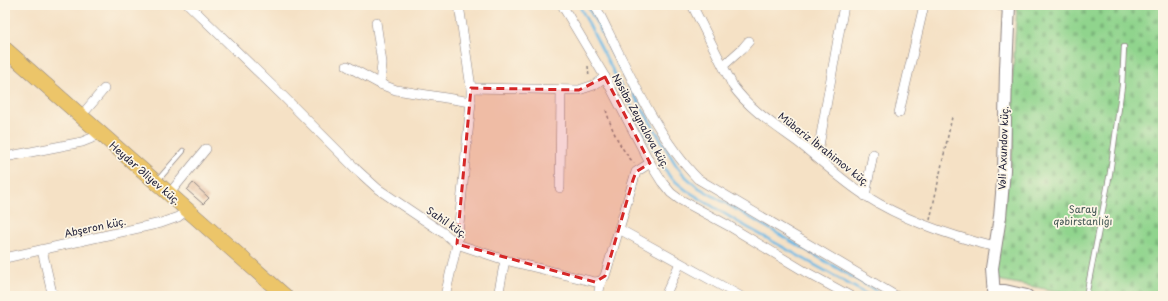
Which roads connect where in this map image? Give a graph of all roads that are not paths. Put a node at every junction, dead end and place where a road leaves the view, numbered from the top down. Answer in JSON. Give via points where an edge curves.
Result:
{"nodes":[{"id":1,"x":189,"y":5,"type":"edge"},
{"id":2,"x":459,"y":5,"type":"edge"},
{"id":3,"x":562,"y":5,"type":"edge"},
{"id":4,"x":595,"y":5,"type":"edge"},
{"id":5,"x":692,"y":5,"type":"edge"},
{"id":6,"x":844,"y":5,"type":"edge"},
{"id":7,"x":924,"y":5,"type":"edge"},
{"id":8,"x":1005,"y":6,"type":"edge"},
{"id":9,"x":376,"y":22,"type":"dead end"},
{"id":10,"x":748,"y":40,"type":"dead end"},
{"id":11,"x":1124,"y":47,"type":"dead end"},
{"id":12,"x":7,"y":55,"type":"edge"},
{"id":13,"x":724,"y":65,"type":"junction"},
{"id":14,"x":347,"y":66,"type":"dead end"},
{"id":15,"x":605,"y":77,"type":"junction"},
{"id":16,"x":380,"y":84,"type":"junction"},
{"id":17,"x":472,"y":88,"type":"junction"},
{"id":18,"x":104,"y":89,"type":"dead end"},
{"id":19,"x":561,"y":90,"type":"junction"},
{"id":20,"x":471,"y":102,"type":"junction"},
{"id":21,"x":899,"y":113,"type":"dead end"},
{"id":22,"x":80,"y":116,"type":"junction"},
{"id":23,"x":98,"y":132,"type":"junction"},
{"id":24,"x":206,"y":150,"type":"dead end"},
{"id":25,"x":183,"y":151,"type":"dead end"},
{"id":26,"x":873,"y":154,"type":"dead end"},
{"id":27,"x":814,"y":155,"type":"junction"},
{"id":28,"x":5,"y":157,"type":"edge"},
{"id":29,"x":650,"y":163,"type":"junction"},
{"id":30,"x":156,"y":183,"type":"junction"},
{"id":31,"x":560,"y":188,"type":"dead end"},
{"id":32,"x":169,"y":194,"type":"junction"},
{"id":33,"x":865,"y":196,"type":"junction"},
{"id":34,"x":187,"y":210,"type":"junction"},
{"id":35,"x":619,"y":229,"type":"junction"},
{"id":36,"x":457,"y":244,"type":"junction"},
{"id":37,"x":995,"y":247,"type":"junction"},
{"id":38,"x":42,"y":250,"type":"junction"},
{"id":39,"x":5,"y":258,"type":"edge"},
{"id":40,"x":505,"y":260,"type":"junction"},
{"id":41,"x":680,"y":263,"type":"junction"},
{"id":42,"x":601,"y":281,"type":"junction"},
{"id":43,"x":52,"y":293,"type":"dead end"},
{"id":44,"x":994,"y":294,"type":"edge"},
{"id":45,"x":286,"y":296,"type":"edge"},
{"id":46,"x":445,"y":296,"type":"edge"},
{"id":47,"x":498,"y":296,"type":"edge"},
{"id":48,"x":598,"y":296,"type":"edge"},
{"id":49,"x":665,"y":296,"type":"edge"},
{"id":50,"x":740,"y":296,"type":"edge"},
{"id":51,"x":850,"y":296,"type":"edge"},
{"id":52,"x":896,"y":296,"type":"edge"},
{"id":53,"x":1027,"y":296,"type":"edge"},
{"id":54,"x":1086,"y":296,"type":"edge"}],
"edges":[{"from":1,"to":36,"type":"street","name":"Sahil küç.","via":[[357,170]]},
{"from":2,"to":17,"type":"street"},
{"from":3,"to":15,"type":"street","name":"Nəsibə Zeynalova küç."},
{"from":4,"to":52,"type":"street","via":[[664,135],[698,179]]},
{"from":5,"to":13,"type":"street","name":"Mübariz İbrahimov küç."},
{"from":6,"to":27,"type":"street","via":[[819,146]]},
{"from":7,"to":21,"type":"street"},
{"from":8,"to":37,"type":"street","name":"Vəli Axundov küç.","via":[[1004,170]]},
{"from":9,"to":16,"type":"street","via":[[382,63]]},
{"from":10,"to":13,"type":"street"},
{"from":11,"to":54,"type":"lane","via":[[1122,86],[1110,173]]},
{"from":12,"to":22,"type":"main road","name":"Heydər Əliyev küç."},
{"from":13,"to":27,"type":"street","name":"Mübariz İbrahimov küç.","via":[[733,86],[750,106]]},
{"from":14,"to":16,"type":"street"},
{"from":15,"to":19,"type":"street","via":[[588,88]]},
{"from":15,"to":29,"type":"street","name":"Nəsibə Zeynalova küç."},
{"from":16,"to":20,"type":"street","via":[[396,90]]},
{"from":17,"to":19,"type":"street"},
{"from":17,"to":20,"type":"street"},
{"from":18,"to":22,"type":"street"},
{"from":19,"to":31,"type":"street"},
{"from":20,"to":36,"type":"street"},
{"from":22,"to":23,"type":"main road","name":"Heydər Əliyev küç."},
{"from":23,"to":28,"type":"street","via":[[82,142]]},
{"from":23,"to":30,"type":"main road","name":"Heydər Əliyev küç."},
{"from":24,"to":32,"type":"street"},
{"from":25,"to":30,"type":"lane"},
{"from":26,"to":33,"type":"street"},
{"from":27,"to":33,"type":"street","name":"Mübariz İbrahimov küç."},
{"from":29,"to":35,"type":"street","via":[[636,172]]},
{"from":29,"to":51,"type":"street","name":"Nəsibə Zeynalova küç.","via":[[662,182],[679,199]]},
{"from":30,"to":32,"type":"main road","name":"Heydər Əliyev küç."},
{"from":32,"to":34,"type":"main road","name":"Heydər Əliyev küç."},
{"from":33,"to":37,"type":"street","name":"Mübariz İbrahimov küç.","via":[[929,227],[965,240]]},
{"from":34,"to":38,"type":"street","name":"Abşeron küç.","via":[[178,217],[161,223]]},
{"from":34,"to":45,"type":"main road","name":"Heydər Əliyev küç."},
{"from":35,"to":41,"type":"street"},
{"from":35,"to":42,"type":"street","via":[[605,276]]},
{"from":36,"to":40,"type":"street","name":"Sahil küç."},
{"from":36,"to":46,"type":"street"},
{"from":37,"to":44,"type":"street","name":"Vəli Axundov küç.","via":[[992,268]]},
{"from":38,"to":39,"type":"street","name":"Abşeron küç."},
{"from":38,"to":43,"type":"street"},
{"from":40,"to":42,"type":"street","name":"Sahil küç.","via":[[595,282]]},
{"from":40,"to":47,"type":"street"},
{"from":41,"to":49,"type":"street"},
{"from":41,"to":50,"type":"street"},
{"from":42,"to":48,"type":"street"},
{"from":44,"to":53,"type":"street","via":[[1005,291]]}]}
